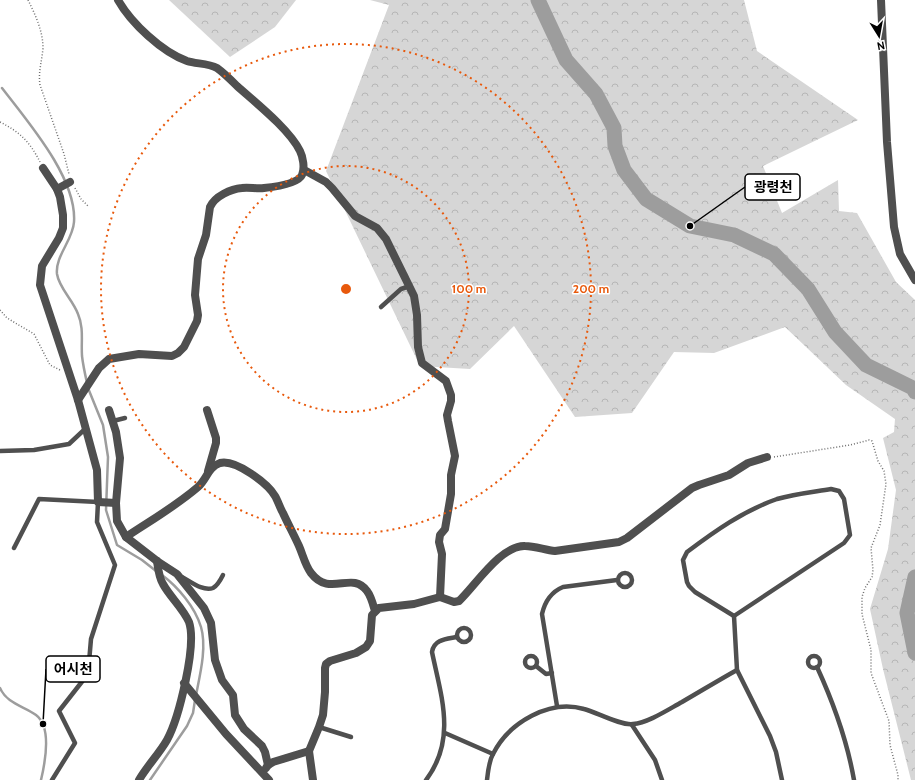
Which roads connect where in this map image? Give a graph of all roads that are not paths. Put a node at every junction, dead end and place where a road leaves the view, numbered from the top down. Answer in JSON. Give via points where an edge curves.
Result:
{"nodes":[{"id":1,"x":118,"y":0,"type":"edge"},
{"id":2,"x":882,"y":0,"type":"edge"},
{"id":3,"x":43,"y":168,"type":"road end"},
{"id":4,"x":306,"y":171,"type":"dead end"},
{"id":5,"x":69,"y":182,"type":"road end"},
{"id":6,"x":58,"y":188,"type":"junction"},
{"id":7,"x":915,"y":280,"type":"edge"},
{"id":8,"x":410,"y":286,"type":"junction"},
{"id":9,"x":381,"y":307,"type":"dead end"},
{"id":10,"x":78,"y":400,"type":"junction"},
{"id":11,"x":109,"y":410,"type":"dead end"},
{"id":12,"x":207,"y":410,"type":"dead end"},
{"id":13,"x":125,"y":418,"type":"dead end"},
{"id":14,"x":113,"y":421,"type":"junction"},
{"id":15,"x":86,"y":429,"type":"junction"},
{"id":16,"x":0,"y":451,"type":"edge"},
{"id":17,"x":768,"y":458,"type":"road end"},
{"id":18,"x":208,"y":471,"type":"junction"},
{"id":19,"x":98,"y":502,"type":"junction"},
{"id":20,"x":116,"y":503,"type":"junction"},
{"id":21,"x":126,"y":538,"type":"junction"},
{"id":22,"x":14,"y":548,"type":"dead end"},
{"id":23,"x":156,"y":561,"type":"junction"},
{"id":24,"x":177,"y":574,"type":"junction"},
{"id":25,"x":223,"y":575,"type":"dead end"},
{"id":26,"x":618,"y":580,"type":"dead end"},
{"id":27,"x":440,"y":597,"type":"junction"},
{"id":28,"x":375,"y":610,"type":"junction"},
{"id":29,"x":734,"y":616,"type":"junction"},
{"id":30,"x":457,"y":637,"type":"dead end"},
{"id":31,"x":536,"y":666,"type":"dead end"},
{"id":32,"x":817,"y":667,"type":"dead end"},
{"id":33,"x":737,"y":670,"type":"junction"},
{"id":34,"x":552,"y":673,"type":"junction"},
{"id":35,"x":186,"y":685,"type":"junction"},
{"id":36,"x":557,"y":706,"type":"junction"},
{"id":37,"x":632,"y":725,"type":"junction"},
{"id":38,"x":319,"y":727,"type":"junction"},
{"id":39,"x":445,"y":733,"type":"junction"},
{"id":40,"x":351,"y":737,"type":"dead end"},
{"id":41,"x":309,"y":751,"type":"junction"},
{"id":42,"x":493,"y":754,"type":"junction"},
{"id":43,"x":268,"y":765,"type":"junction"},
{"id":44,"x":262,"y":773,"type":"junction"},
{"id":45,"x":52,"y":780,"type":"edge"},
{"id":46,"x":139,"y":780,"type":"edge"},
{"id":47,"x":269,"y":780,"type":"edge"},
{"id":48,"x":313,"y":780,"type":"edge"},
{"id":49,"x":426,"y":780,"type":"edge"},
{"id":50,"x":487,"y":780,"type":"edge"},
{"id":51,"x":662,"y":780,"type":"edge"},
{"id":52,"x":782,"y":780,"type":"edge"},
{"id":53,"x":854,"y":780,"type":"edge"}],
"edges":[{"from":1,"to":10,"type":"street","via":[[134,23],[162,46],[186,60],[216,68],[264,109],[293,140],[300,152],[303,168],[300,179],[294,182],[262,188],[241,188],[211,203],[206,235],[198,259],[195,295],[197,321],[184,347],[172,356],[139,354],[109,359],[99,368]]},
{"from":2,"to":7,"type":"street","via":[[887,142],[894,227],[900,254]]},
{"from":3,"to":6,"type":"street"},
{"from":4,"to":8,"type":"street","via":[[332,188],[355,216],[381,232]]},
{"from":5,"to":6,"type":"street"},
{"from":6,"to":10,"type":"street","via":[[63,228],[42,266],[40,285]]},
{"from":8,"to":9,"type":"lane","via":[[401,289]]},
{"from":8,"to":27,"type":"street","via":[[416,306],[418,347],[422,363],[446,381],[451,395],[447,415],[455,456],[451,475],[452,494],[445,529],[440,535],[439,542],[442,554]]},
{"from":10,"to":15,"type":"street"},
{"from":11,"to":14,"type":"street"},
{"from":12,"to":18,"type":"street","via":[[216,438]]},
{"from":13,"to":14,"type":"lane"},
{"from":14,"to":20,"type":"street","via":[[120,458]]},
{"from":15,"to":16,"type":"lane","via":[[69,444],[34,450]]},
{"from":15,"to":19,"type":"street","via":[[97,470]]},
{"from":17,"to":27,"type":"street","via":[[748,463],[729,475],[692,488],[619,542],[555,551],[524,546],[496,560],[459,601],[454,602]]},
{"from":18,"to":21,"type":"street","via":[[199,486]]},
{"from":18,"to":28,"type":"street","via":[[214,466],[226,463],[244,469],[266,486],[275,496],[312,575],[324,584],[357,583],[368,592]]},
{"from":19,"to":20,"type":"street"},
{"from":19,"to":22,"type":"lane","via":[[39,499]]},
{"from":19,"to":45,"type":"lane","via":[[97,522],[115,565],[91,639],[88,674],[59,711],[75,743]]},
{"from":20,"to":21,"type":"street","via":[[117,521]]},
{"from":21,"to":23,"type":"street"},
{"from":23,"to":24,"type":"street"},
{"from":23,"to":35,"type":"street","via":[[162,583],[183,612],[191,630]]},
{"from":24,"to":25,"type":"lane","via":[[207,588],[216,586]]},
{"from":24,"to":43,"type":"street","via":[[208,615],[215,660],[222,680],[233,695],[235,715],[244,730],[262,746]]},
{"from":26,"to":34,"type":"lane","via":[[564,586],[550,596],[542,614]]},
{"from":27,"to":28,"type":"street","via":[[414,604],[384,606]]},
{"from":28,"to":38,"type":"street","via":[[371,620],[370,641],[366,647],[326,664],[324,705]]},
{"from":29,"to":29,"type":"lane","via":[[848,539],[850,530],[844,499],[839,491],[831,489],[789,496],[754,508],[721,527],[687,552],[683,560],[689,586]]},
{"from":29,"to":33,"type":"lane"},
{"from":30,"to":39,"type":"lane","via":[[440,640],[432,652],[444,712]]},
{"from":31,"to":34,"type":"lane","via":[[546,674]]},
{"from":32,"to":53,"type":"lane","via":[[842,730]]},
{"from":33,"to":37,"type":"lane","via":[[658,715]]},
{"from":33,"to":52,"type":"lane","via":[[770,736]]},
{"from":34,"to":36,"type":"lane"},
{"from":35,"to":44,"type":"street"},
{"from":35,"to":46,"type":"street","via":[[166,741]]},
{"from":36,"to":37,"type":"lane","via":[[583,708]]},
{"from":36,"to":42,"type":"lane","via":[[525,719],[511,729]]},
{"from":37,"to":51,"type":"lane","via":[[655,760]]},
{"from":38,"to":40,"type":"lane"},
{"from":38,"to":41,"type":"street"},
{"from":39,"to":42,"type":"lane"},
{"from":39,"to":49,"type":"lane","via":[[439,756]]},
{"from":41,"to":43,"type":"street"},
{"from":41,"to":48,"type":"street"},
{"from":42,"to":50,"type":"lane"},
{"from":43,"to":44,"type":"street"},
{"from":44,"to":47,"type":"street"}]}
